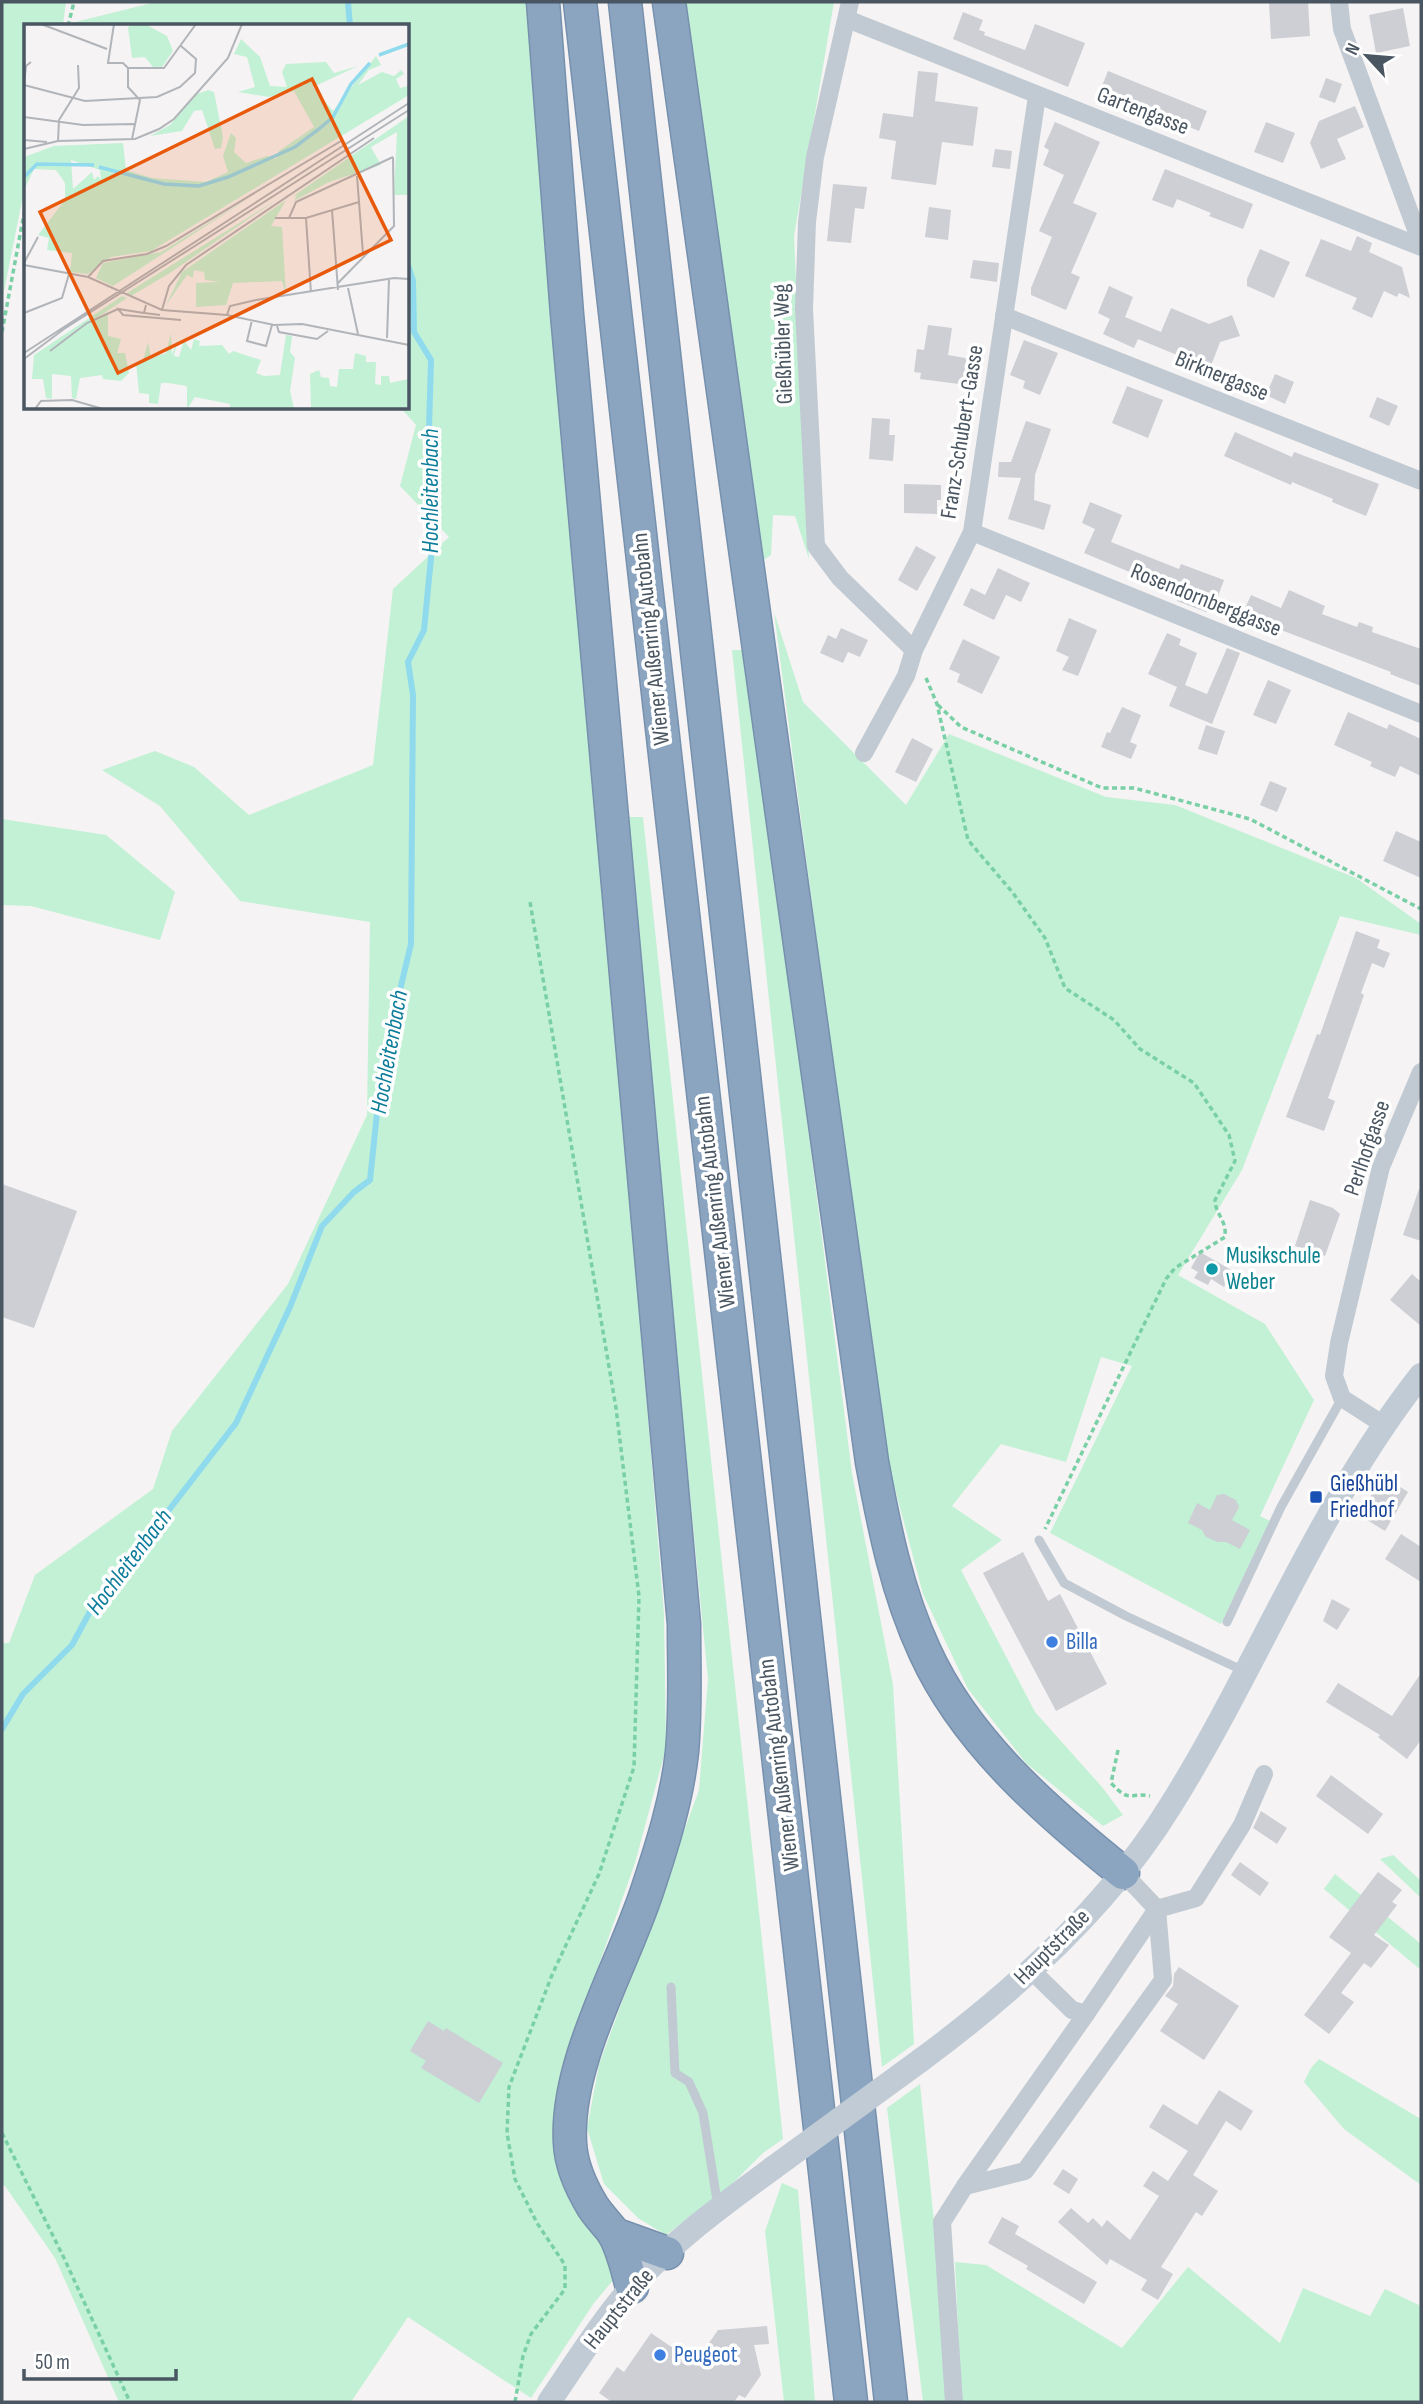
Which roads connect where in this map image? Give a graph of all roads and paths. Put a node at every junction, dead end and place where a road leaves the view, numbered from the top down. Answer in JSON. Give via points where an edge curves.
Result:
{"nodes":[{"id":1,"x":74,"y":2,"type":"edge"},
{"id":2,"x":543,"y":2,"type":"edge"},
{"id":3,"x":580,"y":2,"type":"edge"},
{"id":4,"x":625,"y":2,"type":"edge"},
{"id":5,"x":669,"y":2,"type":"edge"},
{"id":6,"x":1339,"y":2,"type":"edge"},
{"id":7,"x":848,"y":10,"type":"edge"},
{"id":8,"x":68,"y":24,"type":"edge"},
{"id":9,"x":1037,"y":96,"type":"junction"},
{"id":10,"x":24,"y":214,"type":"edge"},
{"id":11,"x":1421,"y":245,"type":"edge"},
{"id":12,"x":1004,"y":316,"type":"junction"},
{"id":13,"x":2,"y":332,"type":"edge"},
{"id":14,"x":1421,"y":481,"type":"edge"},
{"id":15,"x":972,"y":532,"type":"junction"},
{"id":16,"x":914,"y":650,"type":"junction"},
{"id":17,"x":1421,"y":714,"type":"edge"},
{"id":18,"x":864,"y":753,"type":"dead end"},
{"id":19,"x":530,"y":902,"type":"dead end"},
{"id":20,"x":1421,"y":909,"type":"edge"},
{"id":21,"x":1421,"y":1072,"type":"edge"},
{"id":22,"x":1421,"y":1375,"type":"edge"},
{"id":23,"x":1342,"y":1398,"type":"junction"},
{"id":24,"x":1384,"y":1424,"type":"junction"},
{"id":25,"x":1039,"y":1540,"type":"joint"},
{"id":26,"x":1227,"y":1622,"type":"dead end"},
{"id":27,"x":1246,"y":1672,"type":"junction"},
{"id":28,"x":1118,"y":1750,"type":"dead end"},
{"id":29,"x":1264,"y":1774,"type":"dead end"},
{"id":30,"x":1171,"y":1806,"type":"junction"},
{"id":31,"x":1123,"y":1873,"type":"junction"},
{"id":32,"x":1157,"y":1909,"type":"junction"},
{"id":33,"x":1032,"y":1971,"type":"junction"},
{"id":34,"x":671,"y":1987,"type":"dead end"},
{"id":35,"x":1086,"y":2014,"type":"junction"},
{"id":36,"x":2,"y":2133,"type":"edge"},
{"id":37,"x":965,"y":2186,"type":"junction"},
{"id":38,"x":718,"y":2209,"type":"junction"},
{"id":39,"x":614,"y":2234,"type":"junction"},
{"id":40,"x":667,"y":2253,"type":"junction"},
{"id":41,"x":632,"y":2287,"type":"junction"},
{"id":42,"x":130,"y":2402,"type":"edge"},
{"id":43,"x":515,"y":2402,"type":"edge"},
{"id":44,"x":549,"y":2402,"type":"edge"},
{"id":45,"x":851,"y":2402,"type":"edge"},
{"id":46,"x":891,"y":2402,"type":"edge"},
{"id":47,"x":954,"y":2402,"type":"edge"}],
"edges":[{"from":1,"to":8,"type":"path"},
{"from":2,"to":39,"type":"highway","via":[[684,1624],[685,1707],[667,1829],[580,2065],[569,2120],[576,2170],[593,2208]]},
{"from":3,"to":45,"type":"highway","name":"Wiener Außenring Autobahn"},
{"from":4,"to":46,"type":"highway","name":"Wiener Außenring Autobahn"},
{"from":5,"to":31,"type":"highway","via":[[872,1462],[890,1550],[925,1653],[970,1725],[1072,1832]]},
{"from":6,"to":11,"type":"street","via":[[1342,29]]},
{"from":7,"to":9,"type":"street","name":"Gartengasse"},
{"from":7,"to":16,"type":"street","name":"Gießhübler Weg","via":[[815,157],[807,222],[804,309],[816,546],[840,578]]},
{"from":9,"to":11,"type":"street","name":"Gartengasse"},
{"from":9,"to":12,"type":"street","name":"Franz-Schubert-Gasse"},
{"from":10,"to":13,"type":"path"},
{"from":12,"to":14,"type":"street","name":"Birknergasse"},
{"from":12,"to":15,"type":"street","name":"Franz-Schubert-Gasse"},
{"from":15,"to":16,"type":"street","name":"Franz-Schubert-Gasse"},
{"from":15,"to":17,"type":"street","name":"Rosendornberggasse"},
{"from":16,"to":18,"type":"street","name":"Franz-Schubert-Gasse","via":[[906,677]]},
{"from":19,"to":43,"type":"path","via":[[616,1408],[639,1596],[634,1767],[599,1874],[552,1975],[509,2087],[507,2133],[515,2179],[565,2264],[565,2289],[531,2334]]},
{"from":20,"to":25,"type":"path","via":[[1250,819],[1134,788],[1101,788],[961,727],[937,704],[968,840],[1045,938],[1065,988],[1114,1020],[1140,1049],[1194,1083],[1229,1135],[1235,1161],[1215,1200],[1225,1237],[1185,1260],[1166,1279]]},
{"from":21,"to":23,"type":"street","name":"Perlhofgasse","via":[[1381,1167],[1339,1343],[1334,1376]]},
{"from":22,"to":24,"type":"main road","name":"Hauptstraße"},
{"from":23,"to":24,"type":"street"},
{"from":23,"to":26,"type":"lane","via":[[1281,1507]]},
{"from":24,"to":27,"type":"main road","name":"Hauptstraße","via":[[1332,1508]]},
{"from":25,"to":27,"type":"lane","via":[[1064,1583]]},
{"from":27,"to":30,"type":"main road","name":"Hauptstraße"},
{"from":28,"to":30,"type":"path","via":[[1111,1783],[1123,1795],[1153,1796]]},
{"from":29,"to":32,"type":"street","via":[[1242,1825],[1196,1898]]},
{"from":30,"to":31,"type":"main road","name":"Hauptstraße"},
{"from":31,"to":32,"type":"street"},
{"from":31,"to":33,"type":"main road","name":"Hauptstraße"},
{"from":32,"to":35,"type":"street"},
{"from":32,"to":37,"type":"street","via":[[1163,1980],[1025,2171]]},
{"from":33,"to":35,"type":"street","via":[[1072,2010]]},
{"from":33,"to":38,"type":"main road","name":"Hauptstraße","bridge":true,"via":[[970,2024]]},
{"from":34,"to":38,"type":"lane","via":[[675,2073],[689,2082],[703,2113]]},
{"from":35,"to":37,"type":"street"},
{"from":36,"to":42,"type":"path"},
{"from":37,"to":47,"type":"street","via":[[942,2222]]},
{"from":38,"to":40,"type":"main road","name":"Hauptstraße"},
{"from":39,"to":40,"type":"highway"},
{"from":39,"to":41,"type":"highway"},
{"from":40,"to":41,"type":"main road","name":"Hauptstraße"},
{"from":41,"to":44,"type":"main road","name":"Hauptstraße"}]}
